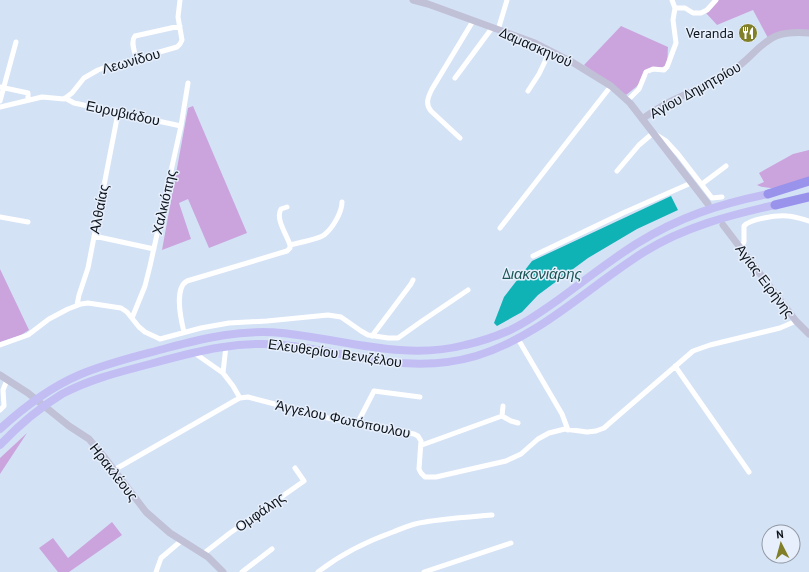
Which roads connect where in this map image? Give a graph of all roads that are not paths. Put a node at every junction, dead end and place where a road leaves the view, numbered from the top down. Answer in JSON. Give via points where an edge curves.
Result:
{"nodes":[{"id":1,"x":180,"y":0,"type":"edge"},
{"id":2,"x":413,"y":0,"type":"edge"},
{"id":3,"x":506,"y":0,"type":"edge"},
{"id":4,"x":672,"y":0,"type":"edge"},
{"id":5,"x":716,"y":0,"type":"edge"},
{"id":6,"x":676,"y":8,"type":"junction"},
{"id":7,"x":473,"y":21,"type":"junction"},
{"id":8,"x":180,"y":26,"type":"junction"},
{"id":9,"x":495,"y":29,"type":"junction"},
{"id":10,"x":809,"y":33,"type":"edge"},
{"id":11,"x":16,"y":42,"type":"dead end"},
{"id":12,"x":550,"y":51,"type":"junction"},
{"id":13,"x":137,"y":60,"type":"junction"},
{"id":14,"x":456,"y":78,"type":"dead end"},
{"id":15,"x":188,"y":83,"type":"dead end"},
{"id":16,"x":611,"y":86,"type":"junction"},
{"id":17,"x":2,"y":87,"type":"edge"},
{"id":18,"x":528,"y":91,"type":"dead end"},
{"id":19,"x":65,"y":98,"type":"junction"},
{"id":20,"x":28,"y":100,"type":"junction"},
{"id":21,"x":628,"y":100,"type":"junction"},
{"id":22,"x":0,"y":101,"type":"edge"},
{"id":23,"x":0,"y":107,"type":"edge"},
{"id":24,"x":118,"y":113,"type":"junction"},
{"id":25,"x":642,"y":119,"type":"junction"},
{"id":26,"x":181,"y":126,"type":"junction"},
{"id":27,"x":653,"y":133,"type":"junction"},
{"id":28,"x":460,"y":138,"type":"dead end"},
{"id":29,"x":726,"y":166,"type":"dead end"},
{"id":30,"x":617,"y":171,"type":"dead end"},
{"id":31,"x":809,"y":181,"type":"edge"},
{"id":32,"x":691,"y":183,"type":"junction"},
{"id":33,"x":702,"y":184,"type":"junction"},
{"id":34,"x":809,"y":187,"type":"edge"},
{"id":35,"x":768,"y":194,"type":"junction"},
{"id":36,"x":722,"y":197,"type":"dead end"},
{"id":37,"x":809,"y":198,"type":"edge"},
{"id":38,"x":809,"y":201,"type":"edge"},
{"id":39,"x":342,"y":202,"type":"dead end"},
{"id":40,"x":708,"y":204,"type":"dead end"},
{"id":41,"x":775,"y":205,"type":"junction"},
{"id":42,"x":287,"y":207,"type":"dead end"},
{"id":43,"x":0,"y":217,"type":"edge"},
{"id":44,"x":809,"y":221,"type":"edge"},
{"id":45,"x":28,"y":222,"type":"dead end"},
{"id":46,"x":723,"y":225,"type":"dead end"},
{"id":47,"x":500,"y":228,"type":"dead end"},
{"id":48,"x":94,"y":236,"type":"junction"},
{"id":49,"x":290,"y":245,"type":"junction"},
{"id":50,"x":740,"y":248,"type":"junction"},
{"id":51,"x":154,"y":249,"type":"junction"},
{"id":52,"x":533,"y":256,"type":"dead end"},
{"id":53,"x":413,"y":280,"type":"dead end"},
{"id":54,"x":468,"y":290,"type":"dead end"},
{"id":55,"x":77,"y":305,"type":"junction"},
{"id":56,"x":132,"y":318,"type":"junction"},
{"id":57,"x":796,"y":321,"type":"junction"},
{"id":58,"x":184,"y":332,"type":"junction"},
{"id":59,"x":809,"y":334,"type":"edge"},
{"id":60,"x":372,"y":336,"type":"junction"},
{"id":61,"x":160,"y":339,"type":"junction"},
{"id":62,"x":518,"y":339,"type":"junction"},
{"id":63,"x":0,"y":345,"type":"edge"},
{"id":64,"x":226,"y":346,"type":"junction"},
{"id":65,"x":166,"y":349,"type":"junction"},
{"id":66,"x":193,"y":352,"type":"junction"},
{"id":67,"x":675,"y":366,"type":"junction"},
{"id":68,"x":223,"y":373,"type":"junction"},
{"id":69,"x":0,"y":375,"type":"edge"},
{"id":70,"x":7,"y":380,"type":"junction"},
{"id":71,"x":2,"y":397,"type":"edge"},
{"id":72,"x":420,"y":397,"type":"dead end"},
{"id":73,"x":240,"y":398,"type":"junction"},
{"id":74,"x":36,"y":399,"type":"junction"},
{"id":75,"x":44,"y":406,"type":"junction"},
{"id":76,"x":503,"y":406,"type":"dead end"},
{"id":77,"x":0,"y":410,"type":"edge"},
{"id":78,"x":502,"y":416,"type":"junction"},
{"id":79,"x":518,"y":423,"type":"dead end"},
{"id":80,"x":357,"y":424,"type":"junction"},
{"id":81,"x":0,"y":429,"type":"edge"},
{"id":82,"x":568,"y":430,"type":"junction"},
{"id":83,"x":0,"y":445,"type":"edge"},
{"id":84,"x":422,"y":445,"type":"junction"},
{"id":85,"x":295,"y":468,"type":"dead end"},
{"id":86,"x":114,"y":470,"type":"junction"},
{"id":87,"x":749,"y":472,"type":"dead end"},
{"id":88,"x":492,"y":515,"type":"dead end"},
{"id":89,"x":181,"y":541,"type":"junction"},
{"id":90,"x":511,"y":543,"type":"dead end"},
{"id":91,"x":272,"y":549,"type":"dead end"},
{"id":92,"x":203,"y":554,"type":"junction"},
{"id":93,"x":156,"y":572,"type":"edge"},
{"id":94,"x":223,"y":572,"type":"edge"},
{"id":95,"x":242,"y":572,"type":"edge"},
{"id":96,"x":318,"y":572,"type":"edge"},
{"id":97,"x":424,"y":572,"type":"edge"}],
"edges":[{"from":1,"to":8,"type":"street","name":"Λεωνίδου"},
{"from":2,"to":7,"type":"street","name":"Δαμασκηνού"},
{"from":3,"to":9,"type":"street"},
{"from":4,"to":6,"type":"street"},
{"from":5,"to":6,"type":"street","via":[[705,11],[696,14],[685,8]]},
{"from":6,"to":21,"type":"street","via":[[673,20],[676,43],[667,67],[664,70],[646,72],[639,89]]},
{"from":7,"to":9,"type":"street","name":"Δαμασκηνού"},
{"from":7,"to":28,"type":"street","via":[[427,100],[431,111]]},
{"from":8,"to":13,"type":"street","name":"Λεωνίδου","via":[[181,41],[177,47]]},
{"from":8,"to":13,"type":"street","via":[[135,36],[132,39]]},
{"from":9,"to":12,"type":"street","name":"Δαμασκηνού","via":[[521,37]]},
{"from":9,"to":14,"type":"street"},
{"from":10,"to":25,"type":"street","name":"Αγίου Δημητρίου","via":[[792,32],[771,39],[737,68],[671,100]]},
{"from":11,"to":17,"type":"street"},
{"from":12,"to":16,"type":"street","name":"Δαμασκηνού"},
{"from":12,"to":18,"type":"street"},
{"from":13,"to":19,"type":"street","name":"Λεωνίδου","via":[[94,72],[84,78]]},
{"from":15,"to":26,"type":"street","name":"Χαλκιόπης"},
{"from":16,"to":21,"type":"street","name":"Δαμασκηνού"},
{"from":16,"to":47,"type":"street"},
{"from":17,"to":20,"type":"street","via":[[28,93]]},
{"from":17,"to":22,"type":"street"},
{"from":19,"to":20,"type":"street","via":[[46,97]]},
{"from":19,"to":24,"type":"street","name":"Ευρυβιάδου","via":[[74,103]]},
{"from":20,"to":23,"type":"street"},
{"from":21,"to":25,"type":"street","name":"Δαμασκηνού"},
{"from":24,"to":26,"type":"street","name":"Ευρυβιάδου"},
{"from":24,"to":48,"type":"street","name":"Αλθαίας"},
{"from":25,"to":27,"type":"street"},
{"from":26,"to":51,"type":"street","name":"Χαλκιόπης"},
{"from":27,"to":30,"type":"street"},
{"from":27,"to":32,"type":"street"},
{"from":27,"to":33,"type":"street","via":[[666,141]]},
{"from":29,"to":33,"type":"street"},
{"from":31,"to":35,"type":"highway"},
{"from":32,"to":40,"type":"street"},
{"from":32,"to":52,"type":"street"},
{"from":33,"to":36,"type":"street","via":[[712,198]]},
{"from":34,"to":35,"type":"highway"},
{"from":35,"to":65,"type":"main road","name":"Ελευθερίου Βενιζέλου","via":[[692,214],[670,224],[634,245],[538,314],[486,340],[434,350],[406,350],[375,348],[291,334],[255,332],[219,336]]},
{"from":37,"to":41,"type":"highway"},
{"from":38,"to":41,"type":"highway"},
{"from":39,"to":49,"type":"street","via":[[340,213],[324,234]]},
{"from":41,"to":62,"type":"main road","name":"Ελευθερίου Βενιζέλου","via":[[699,226],[663,241],[639,255],[552,319]]},
{"from":42,"to":49,"type":"street","via":[[280,210],[279,216]]},
{"from":43,"to":45,"type":"street"},
{"from":44,"to":50,"type":"street","via":[[788,216],[749,222],[744,226],[744,242]]},
{"from":46,"to":50,"type":"street","name":"Αγίας Ειρήνης"},
{"from":48,"to":51,"type":"street"},
{"from":48,"to":55,"type":"street","name":"Αλθαίας"},
{"from":49,"to":58,"type":"street","via":[[289,250],[283,253],[184,283],[180,300]]},
{"from":50,"to":57,"type":"street","name":"Αγίας Ειρήνης"},
{"from":51,"to":56,"type":"street","name":"Χαλκιόπης","via":[[145,286]]},
{"from":53,"to":60,"type":"street"},
{"from":54,"to":60,"type":"street","via":[[400,338]]},
{"from":55,"to":56,"type":"street","via":[[90,303],[121,308]]},
{"from":55,"to":63,"type":"street","via":[[49,319],[28,335]]},
{"from":56,"to":61,"type":"street","via":[[145,332]]},
{"from":57,"to":59,"type":"street","name":"Αγίας Ειρήνης"},
{"from":57,"to":67,"type":"street","name":"Άγγελου Φωτόπουλου","via":[[780,328],[696,350]]},
{"from":58,"to":60,"type":"street","via":[[229,323],[328,314],[341,317]]},
{"from":58,"to":61,"type":"street"},
{"from":61,"to":65,"type":"street"},
{"from":62,"to":64,"type":"main road","name":"Ελευθερίου Βενιζέλου","via":[[467,358],[413,364],[371,360],[285,345],[258,343]]},
{"from":62,"to":82,"type":"street","via":[[562,414]]},
{"from":64,"to":66,"type":"main road","name":"Ελευθερίου Βενιζέλου"},
{"from":64,"to":68,"type":"street"},
{"from":65,"to":74,"type":"main road","name":"Ελευθερίου Βενιζέλου","via":[[87,371]]},
{"from":66,"to":68,"type":"street"},
{"from":66,"to":75,"type":"main road","name":"Ελευθερίου Βενιζέλου","via":[[90,381]]},
{"from":67,"to":82,"type":"street","name":"Άγγελου Φωτόπουλου","via":[[604,428],[591,432]]},
{"from":67,"to":87,"type":"street"},
{"from":68,"to":73,"type":"street"},
{"from":69,"to":70,"type":"street","name":"Ηρακλέους"},
{"from":70,"to":71,"type":"street"},
{"from":70,"to":74,"type":"street","name":"Ηρακλέους"},
{"from":71,"to":77,"type":"street","via":[[4,406]]},
{"from":72,"to":80,"type":"street","via":[[374,391]]},
{"from":73,"to":80,"type":"street","name":"Άγγελου Φωτόπουλου","via":[[248,397]]},
{"from":73,"to":86,"type":"street"},
{"from":74,"to":75,"type":"street","name":"Ηρακλέους"},
{"from":74,"to":81,"type":"main road","name":"Ελευθερίου Βενιζέλου"},
{"from":75,"to":83,"type":"main road","name":"Ελευθερίου Βενιζέλου"},
{"from":75,"to":86,"type":"street","name":"Ηρακλέους","via":[[89,439]]},
{"from":76,"to":78,"type":"street"},
{"from":78,"to":79,"type":"street"},
{"from":78,"to":84,"type":"street"},
{"from":80,"to":84,"type":"street","name":"Άγγελου Φωτόπουλου","via":[[414,434],[420,438]]},
{"from":82,"to":84,"type":"street","name":"Άγγελου Φωτόπουλου","via":[[557,430],[544,435],[510,460],[432,478],[420,471]]},
{"from":85,"to":92,"type":"street","name":"Ομφάλης","via":[[304,481]]},
{"from":86,"to":89,"type":"street","name":"Ηρακλέους","via":[[143,510]]},
{"from":88,"to":96,"type":"street","via":[[411,525],[352,548]]},
{"from":89,"to":92,"type":"street","name":"Ηρακλέους"},
{"from":89,"to":93,"type":"street","via":[[161,558]]},
{"from":90,"to":97,"type":"street"},
{"from":91,"to":95,"type":"street"},
{"from":92,"to":94,"type":"street","name":"Ηρακλέους"}]}
